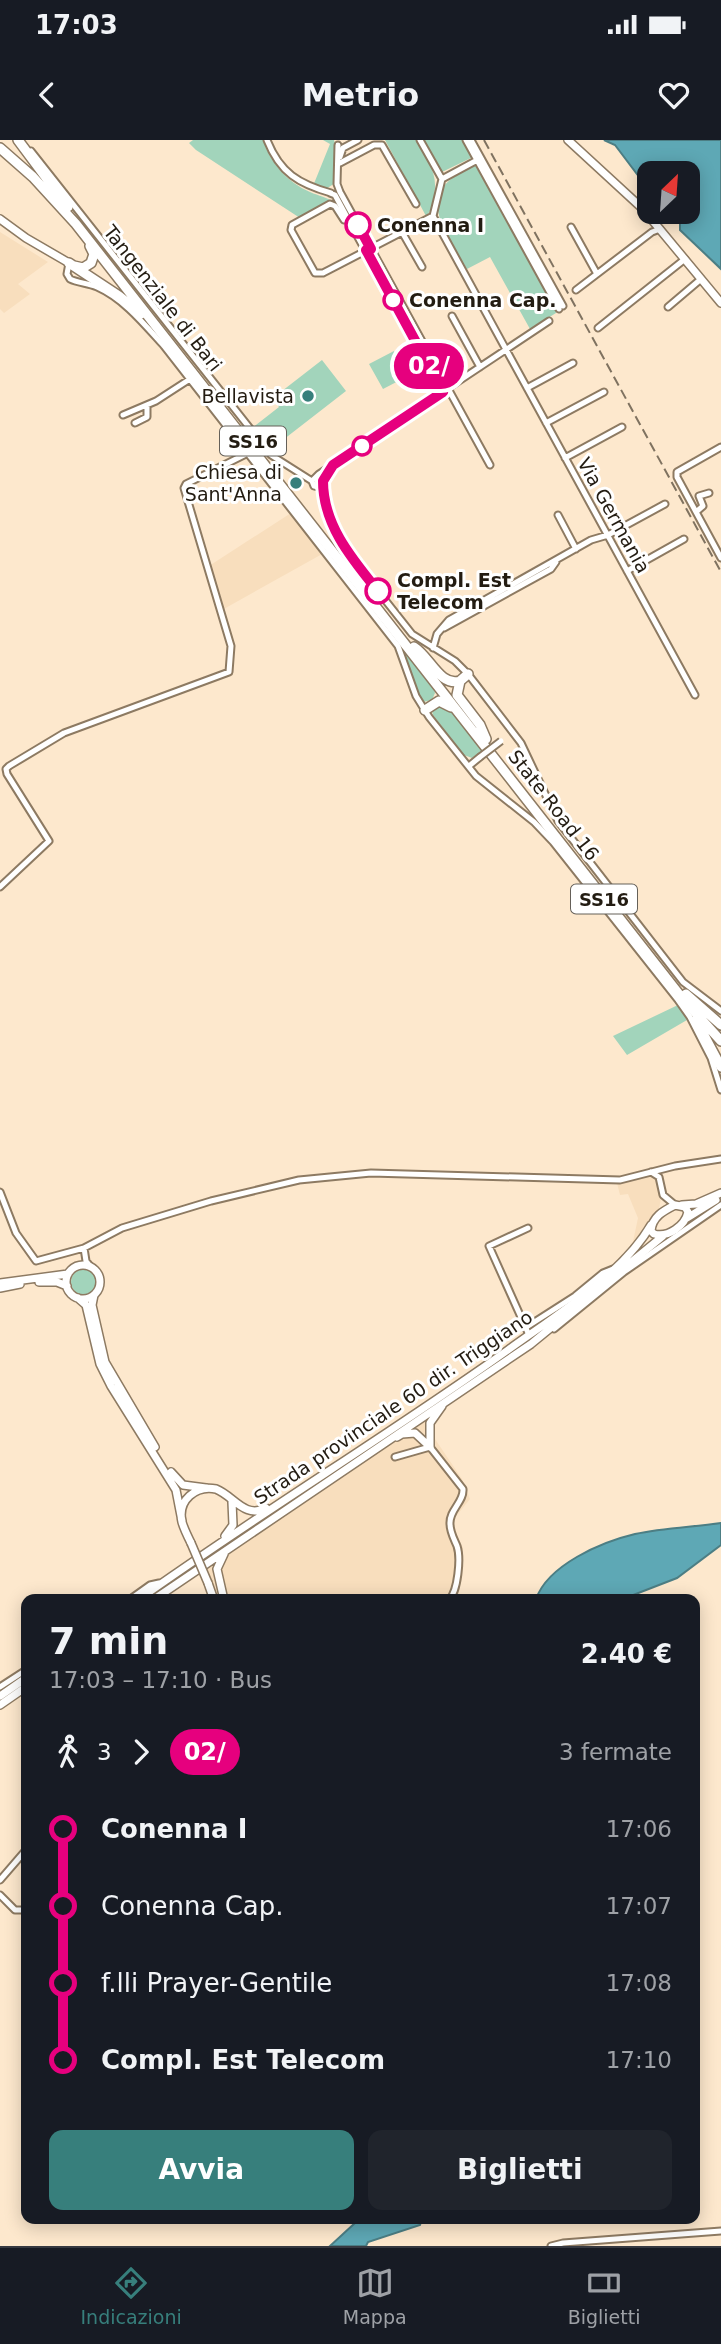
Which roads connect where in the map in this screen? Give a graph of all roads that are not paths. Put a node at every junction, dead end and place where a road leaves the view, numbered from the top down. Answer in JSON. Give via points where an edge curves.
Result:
{"nodes":[{"id":1,"x":20,"y":140,"type":"edge"},
{"id":2,"x":267,"y":140,"type":"edge"},
{"id":3,"x":358,"y":140,"type":"edge"},
{"id":4,"x":420,"y":140,"type":"edge"},
{"id":5,"x":466,"y":140,"type":"edge"},
{"id":6,"x":471,"y":140,"type":"edge"},
{"id":7,"x":568,"y":140,"type":"edge"},
{"id":8,"x":0,"y":142,"type":"edge"},
{"id":9,"x":341,"y":144,"type":"edge"},
{"id":10,"x":0,"y":148,"type":"edge"},
{"id":11,"x":478,"y":159,"type":"junction"},
{"id":12,"x":340,"y":163,"type":"junction"},
{"id":13,"x":442,"y":179,"type":"junction"},
{"id":14,"x":338,"y":188,"type":"junction"},
{"id":15,"x":330,"y":193,"type":"junction"},
{"id":16,"x":416,"y":204,"type":"dead end"},
{"id":17,"x":68,"y":207,"type":"junction"},
{"id":18,"x":433,"y":216,"type":"junction"},
{"id":19,"x":351,"y":218,"type":"junction"},
{"id":20,"x":0,"y":219,"type":"edge"},
{"id":21,"x":76,"y":224,"type":"junction"},
{"id":22,"x":571,"y":227,"type":"dead end"},
{"id":23,"x":660,"y":229,"type":"junction"},
{"id":24,"x":402,"y":232,"type":"junction"},
{"id":25,"x":368,"y":249,"type":"junction"},
{"id":26,"x":685,"y":259,"type":"junction"},
{"id":27,"x":68,"y":266,"type":"junction"},
{"id":28,"x":422,"y":267,"type":"dead end"},
{"id":29,"x":597,"y":274,"type":"junction"},
{"id":30,"x":701,"y":279,"type":"junction"},
{"id":31,"x":576,"y":289,"type":"dead end"},
{"id":32,"x":721,"y":303,"type":"edge"},
{"id":33,"x":561,"y":307,"type":"dead end"},
{"id":34,"x":668,"y":307,"type":"dead end"},
{"id":35,"x":452,"y":316,"type":"dead end"},
{"id":36,"x":549,"y":321,"type":"dead end"},
{"id":37,"x":598,"y":328,"type":"dead end"},
{"id":38,"x":162,"y":334,"type":"junction"},
{"id":39,"x":506,"y":350,"type":"junction"},
{"id":40,"x":573,"y":363,"type":"dead end"},
{"id":41,"x":480,"y":367,"type":"junction"},
{"id":42,"x":190,"y":379,"type":"junction"},
{"id":43,"x":527,"y":388,"type":"junction"},
{"id":44,"x":445,"y":390,"type":"junction"},
{"id":45,"x":604,"y":391,"type":"dead end"},
{"id":46,"x":147,"y":405,"type":"junction"},
{"id":47,"x":122,"y":415,"type":"dead end"},
{"id":48,"x":135,"y":423,"type":"dead end"},
{"id":49,"x":546,"y":423,"type":"junction"},
{"id":50,"x":622,"y":426,"type":"dead end"},
{"id":51,"x":721,"y":447,"type":"edge"},
{"id":52,"x":248,"y":453,"type":"junction"},
{"id":53,"x":565,"y":458,"type":"junction"},
{"id":54,"x":333,"y":465,"type":"junction"},
{"id":55,"x":490,"y":465,"type":"dead end"},
{"id":56,"x":314,"y":481,"type":"junction"},
{"id":57,"x":322,"y":482,"type":"junction"},
{"id":58,"x":709,"y":493,"type":"dead end"},
{"id":59,"x":665,"y":504,"type":"dead end"},
{"id":60,"x":327,"y":507,"type":"junction"},
{"id":61,"x":696,"y":513,"type":"junction"},
{"id":62,"x":558,"y":515,"type":"dead end"},
{"id":63,"x":608,"y":536,"type":"junction"},
{"id":64,"x":684,"y":539,"type":"dead end"},
{"id":65,"x":576,"y":549,"type":"junction"},
{"id":66,"x":721,"y":558,"type":"edge"},
{"id":67,"x":627,"y":570,"type":"junction"},
{"id":68,"x":433,"y":648,"type":"junction"},
{"id":69,"x":413,"y":650,"type":"junction"},
{"id":70,"x":468,"y":674,"type":"junction"},
{"id":71,"x":460,"y":681,"type":"junction"},
{"id":72,"x":695,"y":695,"type":"dead end"},
{"id":73,"x":433,"y":704,"type":"junction"},
{"id":74,"x":425,"y":710,"type":"junction"},
{"id":75,"x":513,"y":732,"type":"junction"},
{"id":76,"x":484,"y":740,"type":"junction"},
{"id":77,"x":493,"y":752,"type":"joint"},
{"id":78,"x":469,"y":766,"type":"junction"},
{"id":79,"x":0,"y":887,"type":"edge"},
{"id":80,"x":684,"y":996,"type":"junction"},
{"id":81,"x":721,"y":1011,"type":"edge"},
{"id":82,"x":721,"y":1025,"type":"edge"},
{"id":83,"x":721,"y":1034,"type":"edge"},
{"id":84,"x":721,"y":1041,"type":"edge"},
{"id":85,"x":721,"y":1067,"type":"edge"},
{"id":86,"x":721,"y":1090,"type":"edge"},
{"id":87,"x":721,"y":1159,"type":"edge"},
{"id":88,"x":663,"y":1169,"type":"junction"},
{"id":89,"x":651,"y":1172,"type":"junction"},
{"id":90,"x":659,"y":1177,"type":"junction"},
{"id":91,"x":0,"y":1192,"type":"edge"},
{"id":92,"x":663,"y":1195,"type":"junction"},
{"id":93,"x":721,"y":1196,"type":"edge"},
{"id":94,"x":678,"y":1205,"type":"junction"},
{"id":95,"x":721,"y":1205,"type":"edge"},
{"id":96,"x":661,"y":1212,"type":"junction"},
{"id":97,"x":687,"y":1218,"type":"junction"},
{"id":98,"x":651,"y":1225,"type":"junction"},
{"id":99,"x":528,"y":1228,"type":"dead end"},
{"id":100,"x":676,"y":1232,"type":"junction"},
{"id":101,"x":663,"y":1236,"type":"junction"},
{"id":102,"x":84,"y":1248,"type":"junction"},
{"id":103,"x":86,"y":1263,"type":"junction"},
{"id":104,"x":68,"y":1274,"type":"junction"},
{"id":105,"x":0,"y":1283,"type":"edge"},
{"id":106,"x":67,"y":1286,"type":"junction"},
{"id":107,"x":0,"y":1289,"type":"edge"},
{"id":108,"x":94,"y":1296,"type":"junction"},
{"id":109,"x":78,"y":1298,"type":"junction"},
{"id":110,"x":527,"y":1331,"type":"junction"},
{"id":111,"x":502,"y":1363,"type":"junction"},
{"id":112,"x":464,"y":1388,"type":"junction"},
{"id":113,"x":430,"y":1447,"type":"junction"},
{"id":114,"x":366,"y":1454,"type":"junction"},
{"id":115,"x":395,"y":1457,"type":"dead end"},
{"id":116,"x":306,"y":1485,"type":"junction"},
{"id":117,"x":206,"y":1488,"type":"junction"},
{"id":118,"x":232,"y":1501,"type":"junction"},
{"id":119,"x":182,"y":1521,"type":"junction"},
{"id":120,"x":236,"y":1543,"type":"junction"},
{"id":121,"x":217,"y":1544,"type":"junction"},
{"id":122,"x":162,"y":1583,"type":"junction"},
{"id":123,"x":137,"y":1594,"type":"edge"},
{"id":124,"x":146,"y":1594,"type":"edge"},
{"id":125,"x":162,"y":1594,"type":"edge"},
{"id":126,"x":212,"y":1594,"type":"edge"},
{"id":127,"x":223,"y":1594,"type":"edge"},
{"id":128,"x":453,"y":1594,"type":"edge"},
{"id":129,"x":21,"y":1673,"type":"edge"},
{"id":130,"x":21,"y":1681,"type":"edge"},
{"id":131,"x":0,"y":1688,"type":"edge"},
{"id":132,"x":21,"y":1690,"type":"edge"},
{"id":133,"x":0,"y":1696,"type":"edge"},
{"id":134,"x":0,"y":1705,"type":"edge"},
{"id":135,"x":21,"y":1856,"type":"edge"},
{"id":136,"x":0,"y":1880,"type":"edge"},
{"id":137,"x":0,"y":1895,"type":"edge"},
{"id":138,"x":21,"y":1910,"type":"edge"},
{"id":139,"x":721,"y":2231,"type":"edge"},
{"id":140,"x":551,"y":2246,"type":"edge"}],
"edges":[{"from":1,"to":17,"type":"highway"},
{"from":1,"to":56,"type":"street","via":[[271,455]]},
{"from":2,"to":15,"type":"street","via":[[288,173]]},
{"from":3,"to":9,"type":"street"},
{"from":4,"to":13,"type":"street"},
{"from":5,"to":11,"type":"street"},
{"from":6,"to":11,"type":"street"},
{"from":7,"to":23,"type":"main road"},
{"from":8,"to":17,"type":"highway","name":"Tangenziale di Bari","number":"SS16"},
{"from":9,"to":12,"type":"street"},
{"from":9,"to":14,"type":"street"},
{"from":10,"to":21,"type":"highway","name":"Tangenziale di Bari","number":"SS16"},
{"from":11,"to":13,"type":"street"},
{"from":11,"to":33,"type":"street"},
{"from":12,"to":14,"type":"street"},
{"from":12,"to":16,"type":"street","via":[[382,145]]},
{"from":13,"to":18,"type":"street"},
{"from":14,"to":15,"type":"street"},
{"from":14,"to":19,"type":"street"},
{"from":15,"to":19,"type":"street"},
{"from":17,"to":69,"type":"highway","name":"Tangenziale di Bari","number":"SS16"},
{"from":18,"to":24,"type":"street"},
{"from":18,"to":39,"type":"street","name":"Via Germania"},
{"from":19,"to":25,"type":"street"},
{"from":19,"to":25,"type":"street","via":[[344,220],[330,204],[294,223],[291,230],[318,274]]},
{"from":20,"to":27,"type":"main road"},
{"from":21,"to":27,"type":"highway","via":[[93,259],[83,268]]},
{"from":21,"to":38,"type":"highway","name":"Tangenziale di Bari","number":"SS16"},
{"from":22,"to":29,"type":"street"},
{"from":23,"to":26,"type":"main road"},
{"from":23,"to":29,"type":"street"},
{"from":24,"to":25,"type":"street"},
{"from":24,"to":28,"type":"street"},
{"from":25,"to":44,"type":"street"},
{"from":26,"to":30,"type":"main road"},
{"from":26,"to":37,"type":"street"},
{"from":27,"to":38,"type":"highway","number":"SS16","via":[[119,296]]},
{"from":27,"to":42,"type":"street","via":[[70,279],[96,286],[127,308]]},
{"from":29,"to":31,"type":"street"},
{"from":30,"to":32,"type":"main road"},
{"from":30,"to":34,"type":"street"},
{"from":35,"to":41,"type":"street"},
{"from":36,"to":39,"type":"street"},
{"from":38,"to":69,"type":"highway","name":"Tangenziale di Bari","number":"SS16"},
{"from":39,"to":41,"type":"street"},
{"from":39,"to":43,"type":"street","name":"Via Germania"},
{"from":40,"to":43,"type":"street"},
{"from":41,"to":44,"type":"street"},
{"from":42,"to":46,"type":"street"},
{"from":42,"to":52,"type":"street"},
{"from":43,"to":49,"type":"street","name":"Via Germania"},
{"from":44,"to":54,"type":"street"},
{"from":44,"to":55,"type":"street"},
{"from":45,"to":49,"type":"street"},
{"from":46,"to":47,"type":"street"},
{"from":46,"to":48,"type":"street","via":[[147,417]]},
{"from":49,"to":53,"type":"street","name":"Via Germania"},
{"from":50,"to":53,"type":"street"},
{"from":51,"to":61,"type":"street","via":[[677,472]]},
{"from":52,"to":74,"type":"street","via":[[398,646]]},
{"from":52,"to":79,"type":"street","via":[[184,486],[231,646],[229,672],[64,733],[9,766],[7,774],[49,841]]},
{"from":53,"to":63,"type":"street","name":"Via Germania"},
{"from":54,"to":56,"type":"street"},
{"from":54,"to":57,"type":"street"},
{"from":56,"to":57,"type":"street","via":[[321,478]]},
{"from":56,"to":57,"type":"street","via":[[318,487]]},
{"from":56,"to":60,"type":"street"},
{"from":57,"to":60,"type":"street"},
{"from":58,"to":61,"type":"street","via":[[699,496],[703,506]]},
{"from":59,"to":63,"type":"street"},
{"from":60,"to":68,"type":"street","via":[[344,548],[412,634]]},
{"from":61,"to":66,"type":"street"},
{"from":62,"to":65,"type":"street"},
{"from":63,"to":65,"type":"street"},
{"from":63,"to":67,"type":"street","name":"Via Germania"},
{"from":64,"to":67,"type":"street"},
{"from":65,"to":68,"type":"street","via":[[449,620]]},
{"from":67,"to":72,"type":"street","name":"Via Germania"},
{"from":68,"to":70,"type":"street"},
{"from":69,"to":71,"type":"highway","via":[[424,653],[444,679]]},
{"from":69,"to":73,"type":"highway","via":[[415,662],[436,690]]},
{"from":69,"to":76,"type":"highway","name":"Tangenziale di Bari","number":"SS16"},
{"from":70,"to":71,"type":"highway"},
{"from":70,"to":75,"type":"street"},
{"from":71,"to":76,"type":"highway","via":[[457,695],[480,725]]},
{"from":73,"to":74,"type":"highway"},
{"from":73,"to":76,"type":"highway","via":[[447,703],[470,732]]},
{"from":74,"to":78,"type":"street"},
{"from":75,"to":78,"type":"street","bridge":true},
{"from":75,"to":81,"type":"street","via":[[558,821],[683,982]]},
{"from":76,"to":77,"type":"highway","name":"Tangenziale di Bari","number":"SS16"},
{"from":77,"to":80,"type":"highway","name":"State Road 16","number":"SS16"},
{"from":78,"to":86,"type":"street","via":[[544,831],[678,1000],[716,1069]]},
{"from":80,"to":82,"type":"highway","number":"SS16"},
{"from":80,"to":83,"type":"highway","name":"State Road 16","number":"SS16"},
{"from":80,"to":84,"type":"highway","name":"State Road 16","number":"SS16"},
{"from":80,"to":85,"type":"highway","number":"SS16"},
{"from":87,"to":88,"type":"street"},
{"from":88,"to":89,"type":"street"},
{"from":88,"to":90,"type":"street"},
{"from":89,"to":90,"type":"street"},
{"from":89,"to":102,"type":"street","via":[[620,1180],[371,1173],[299,1180],[122,1228]]},
{"from":90,"to":92,"type":"street"},
{"from":91,"to":102,"type":"street","via":[[16,1233],[36,1261]]},
{"from":92,"to":94,"type":"street"},
{"from":92,"to":96,"type":"street"},
{"from":93,"to":94,"type":"main road"},
{"from":93,"to":97,"type":"main road"},
{"from":94,"to":96,"type":"main road"},
{"from":94,"to":97,"type":"main road","via":[[687,1210]]},
{"from":95,"to":100,"type":"street"},
{"from":96,"to":98,"type":"main road","name":"Strada provinciale 60 dir. Triggiano"},
{"from":97,"to":100,"type":"main road"},
{"from":98,"to":101,"type":"main road","via":[[654,1234]]},
{"from":98,"to":110,"type":"main road","name":"Strada provinciale 60 dir. Triggiano","via":[[613,1269]]},
{"from":99,"to":110,"type":"street","via":[[489,1246]]},
{"from":100,"to":101,"type":"main road"},
{"from":100,"to":111,"type":"street","via":[[518,1357]]},
{"from":101,"to":111,"type":"main road","via":[[565,1318]]},
{"from":102,"to":103,"type":"street"},
{"from":103,"to":104,"type":"main road"},
{"from":103,"to":108,"type":"main road","via":[[101,1280]]},
{"from":104,"to":105,"type":"main road"},
{"from":104,"to":106,"type":"main road"},
{"from":106,"to":107,"type":"main road","via":[[40,1282]]},
{"from":106,"to":109,"type":"main road"},
{"from":108,"to":109,"type":"main road"},
{"from":108,"to":117,"type":"main road","via":[[98,1339],[116,1384],[179,1482]]},
{"from":109,"to":119,"type":"main road","via":[[86,1305],[108,1381],[173,1482]]},
{"from":110,"to":116,"type":"main road","name":"Strada provinciale 60 dir. Triggiano","via":[[407,1420]]},
{"from":111,"to":112,"type":"main road"},
{"from":112,"to":113,"type":"main road","via":[[435,1414],[428,1432]]},
{"from":112,"to":114,"type":"main road"},
{"from":113,"to":114,"type":"main road","via":[[410,1433]]},
{"from":113,"to":115,"type":"street"},
{"from":113,"to":128,"type":"street","via":[[464,1492],[450,1517],[458,1552]]},
{"from":114,"to":120,"type":"main road"},
{"from":116,"to":118,"type":"main road","via":[[260,1511]]},
{"from":116,"to":121,"type":"main road","name":"Strada provinciale 60 dir. Triggiano"},
{"from":117,"to":118,"type":"main road","via":[[222,1491]]},
{"from":117,"to":119,"type":"main road","via":[[187,1497]]},
{"from":118,"to":121,"type":"main road","via":[[233,1525]]},
{"from":119,"to":126,"type":"main road","bridge":true},
{"from":120,"to":125,"type":"main road"},
{"from":120,"to":127,"type":"main road","via":[[217,1569]]},
{"from":121,"to":122,"type":"main road","name":"Strada provinciale 60 dir. Triggiano"},
{"from":122,"to":123,"type":"street"},
{"from":122,"to":124,"type":"main road","name":"Strada provinciale 60 dir. Triggiano"},
{"from":129,"to":131,"type":"street"},
{"from":130,"to":133,"type":"main road"},
{"from":132,"to":134,"type":"main road"},
{"from":135,"to":136,"type":"street"},
{"from":137,"to":138,"type":"street"},
{"from":139,"to":140,"type":"street"}]}
